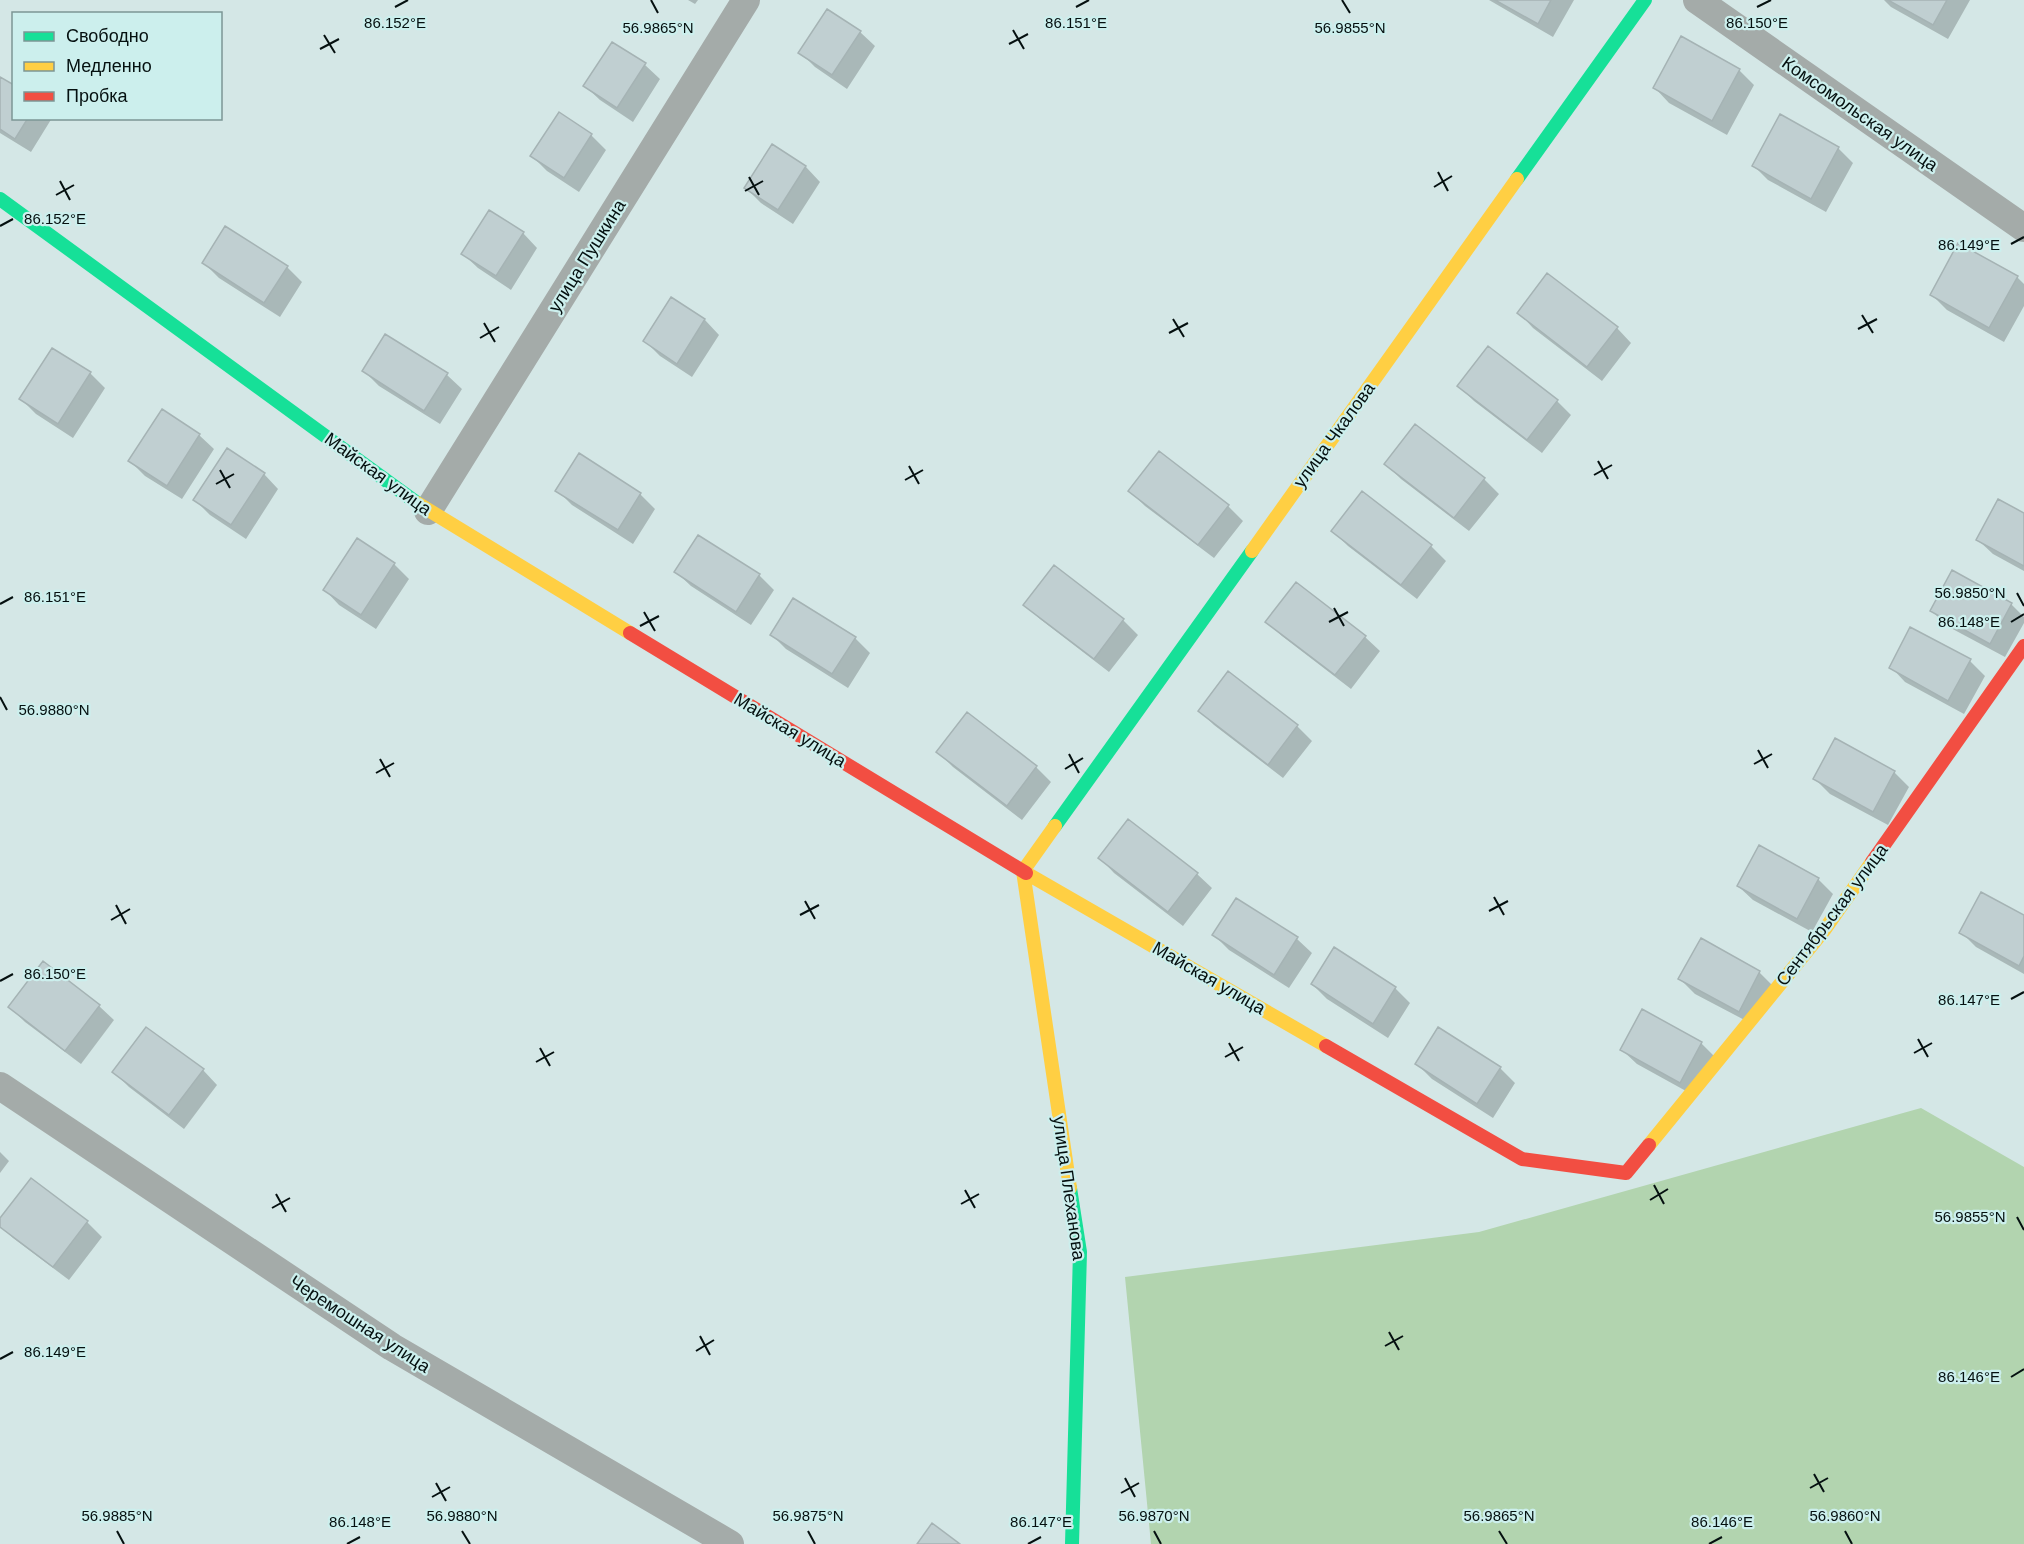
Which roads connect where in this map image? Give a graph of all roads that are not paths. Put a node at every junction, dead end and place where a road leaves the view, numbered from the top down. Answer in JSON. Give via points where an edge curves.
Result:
{"nodes":[{"id":1,"x":746,"y":0,"type":"edge"},
{"id":2,"x":1645,"y":0,"type":"edge"},
{"id":3,"x":1697,"y":0,"type":"edge"},
{"id":4,"x":0,"y":199,"type":"edge"},
{"id":5,"x":2024,"y":228,"type":"edge"},
{"id":6,"x":428,"y":511,"type":"junction"},
{"id":7,"x":2024,"y":646,"type":"edge"},
{"id":8,"x":1023,"y":871,"type":"junction"},
{"id":9,"x":0,"y":1086,"type":"edge"},
{"id":10,"x":1626,"y":1173,"type":"joint"},
{"id":11,"x":730,"y":1544,"type":"edge"},
{"id":12,"x":1072,"y":1544,"type":"edge"}],
"edges":[{"from":1,"to":6,"type":"street","name":"улица Пушкина"},
{"from":2,"to":8,"type":"street","name":"улица Чкалова"},
{"from":3,"to":5,"type":"street","name":"Комсомольская улица"},
{"from":4,"to":6,"type":"street","name":"Майская улица"},
{"from":6,"to":8,"type":"street","name":"Майская улица"},
{"from":7,"to":10,"type":"street","name":"Сентябрьская улица","via":[[1825,928]]},
{"from":8,"to":10,"type":"street","name":"Майская улица","via":[[1522,1159]]},
{"from":8,"to":12,"type":"street","name":"улица Плеханова","via":[[1080,1252]]},
{"from":9,"to":11,"type":"street","name":"Черемошная улица","via":[[392,1347]]}]}
